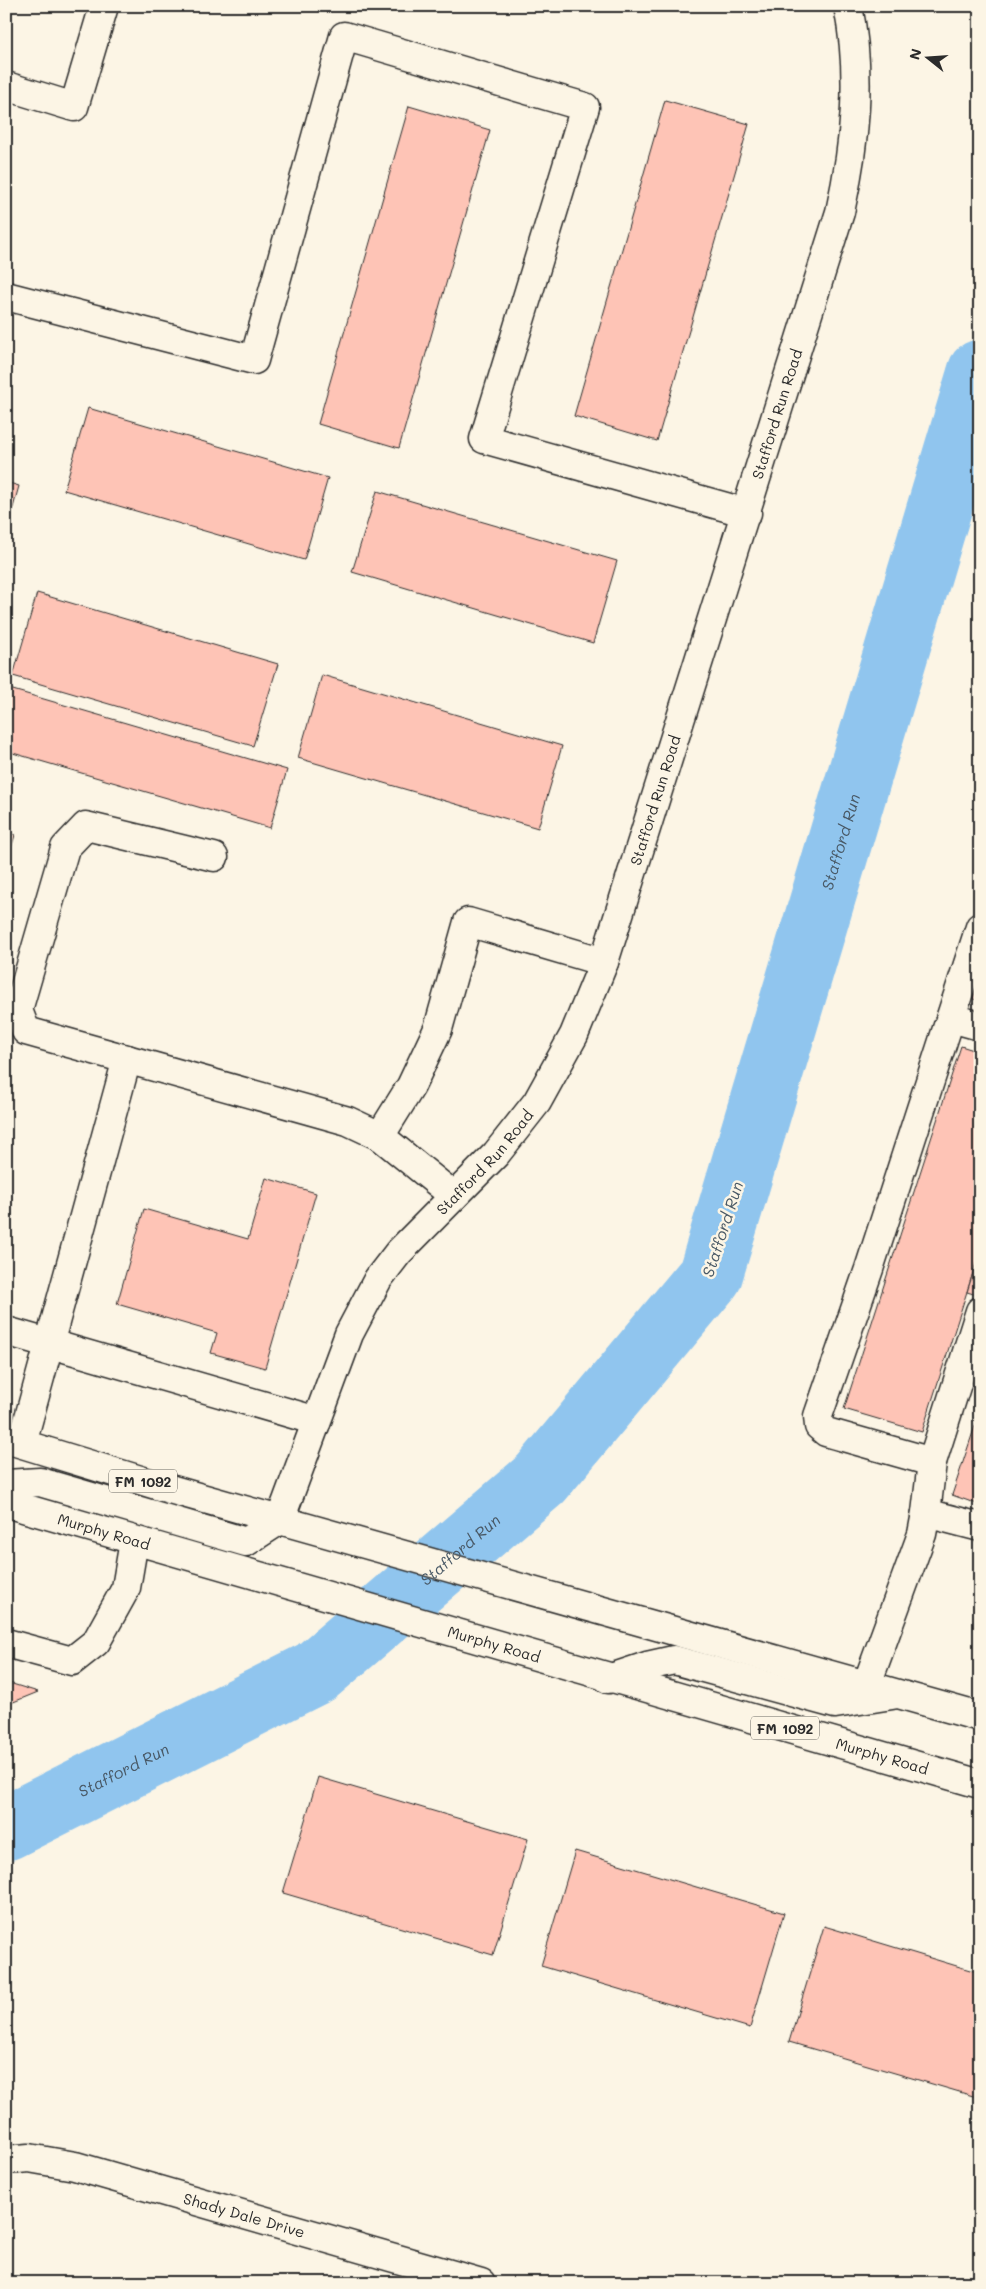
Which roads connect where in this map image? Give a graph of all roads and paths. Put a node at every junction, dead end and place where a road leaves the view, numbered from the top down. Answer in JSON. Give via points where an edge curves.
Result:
{"nodes":[{"id":1,"x":104,"y":6,"type":"edge"},
{"id":2,"x":848,"y":6,"type":"edge"},
{"id":3,"x":6,"y":86,"type":"edge"},
{"id":4,"x":6,"y":296,"type":"edge"},
{"id":5,"x":747,"y":513,"type":"junction"},
{"id":6,"x":214,"y":858,"type":"dead end"},
{"id":7,"x":980,"y":927,"type":"edge"},
{"id":8,"x":604,"y":962,"type":"junction"},
{"id":9,"x":950,"y":1018,"type":"junction"},
{"id":10,"x":980,"y":1026,"type":"edge"},
{"id":11,"x":127,"y":1059,"type":"junction"},
{"id":12,"x":380,"y":1136,"type":"junction"},
{"id":13,"x":454,"y":1196,"type":"junction"},
{"id":14,"x":980,"y":1311,"type":"edge"},
{"id":15,"x":6,"y":1331,"type":"edge"},
{"id":16,"x":50,"y":1344,"type":"junction"},
{"id":17,"x":317,"y":1421,"type":"junction"},
{"id":18,"x":14,"y":1441,"type":"edge"},
{"id":19,"x":932,"y":1462,"type":"junction"},
{"id":20,"x":6,"y":1484,"type":"edge"},
{"id":21,"x":6,"y":1503,"type":"edge"},
{"id":22,"x":926,"y":1513,"type":"junction"},
{"id":23,"x":280,"y":1520,"type":"junction"},
{"id":24,"x":980,"y":1527,"type":"edge"},
{"id":25,"x":134,"y":1541,"type":"junction"},
{"id":26,"x":6,"y":1643,"type":"edge"},
{"id":27,"x":608,"y":1678,"type":"junction"},
{"id":28,"x":867,"y":1684,"type":"junction"},
{"id":29,"x":898,"y":1694,"type":"junction"},
{"id":30,"x":980,"y":1717,"type":"edge"},
{"id":31,"x":980,"y":1784,"type":"edge"},
{"id":32,"x":6,"y":2160,"type":"edge"},
{"id":33,"x":481,"y":2283,"type":"edge"}],
"edges":[{"from":1,"to":3,"type":"main road","via":[[74,107]]},
{"from":2,"to":5,"type":"main road","name":"Stafford Run Road","via":[[856,94],[849,173],[840,212]]},
{"from":4,"to":5,"type":"main road","via":[[254,360],[344,36],[585,107],[484,438]]},
{"from":5,"to":8,"type":"main road","name":"Stafford Run Road"},
{"from":6,"to":11,"type":"main road","via":[[86,826],[65,848],[18,1010],[26,1031]]},
{"from":7,"to":9,"type":"main road"},
{"from":8,"to":12,"type":"main road","via":[[468,922],[438,1029],[411,1086]]},
{"from":8,"to":13,"type":"main road","name":"Stafford Run Road","via":[[574,1035],[536,1102],[496,1154]]},
{"from":9,"to":10,"type":"main road"},
{"from":9,"to":19,"type":"main road","via":[[818,1416],[819,1426],[826,1432]]},
{"from":11,"to":12,"type":"main road","via":[[348,1121]]},
{"from":11,"to":16,"type":"main road"},
{"from":12,"to":13,"type":"main road"},
{"from":13,"to":17,"type":"main road","name":"Stafford Run Road","via":[[398,1253],[378,1279],[349,1334]]},
{"from":14,"to":19,"type":"main road"},
{"from":15,"to":16,"type":"main road"},
{"from":16,"to":17,"type":"main road"},
{"from":16,"to":18,"type":"main road"},
{"from":17,"to":23,"type":"main road","name":"Stafford Run Road"},
{"from":18,"to":23,"type":"main road","number":"FM 1092"},
{"from":19,"to":22,"type":"main road"},
{"from":20,"to":23,"type":"main road","via":[[40,1482],[246,1542]]},
{"from":21,"to":25,"type":"main road","name":"Murphy Road","number":"FM 1092"},
{"from":22,"to":24,"type":"main road"},
{"from":22,"to":28,"type":"main road","via":[[922,1534]]},
{"from":23,"to":28,"type":"main road","number":"FM 1092"},
{"from":25,"to":26,"type":"main road","via":[[126,1588],[96,1642],[72,1661]]},
{"from":25,"to":27,"type":"main road","name":"Murphy Road","number":"FM 1092"},
{"from":27,"to":29,"type":"main road","via":[[674,1660],[835,1704]]},
{"from":27,"to":31,"type":"main road","name":"Murphy Road","number":"FM 1092"},
{"from":28,"to":29,"type":"main road","number":"FM 1092"},
{"from":29,"to":30,"type":"main road","number":"FM 1092"},
{"from":32,"to":33,"type":"main road","name":"Shady Dale Drive","via":[[29,2158],[75,2166]]}]}
